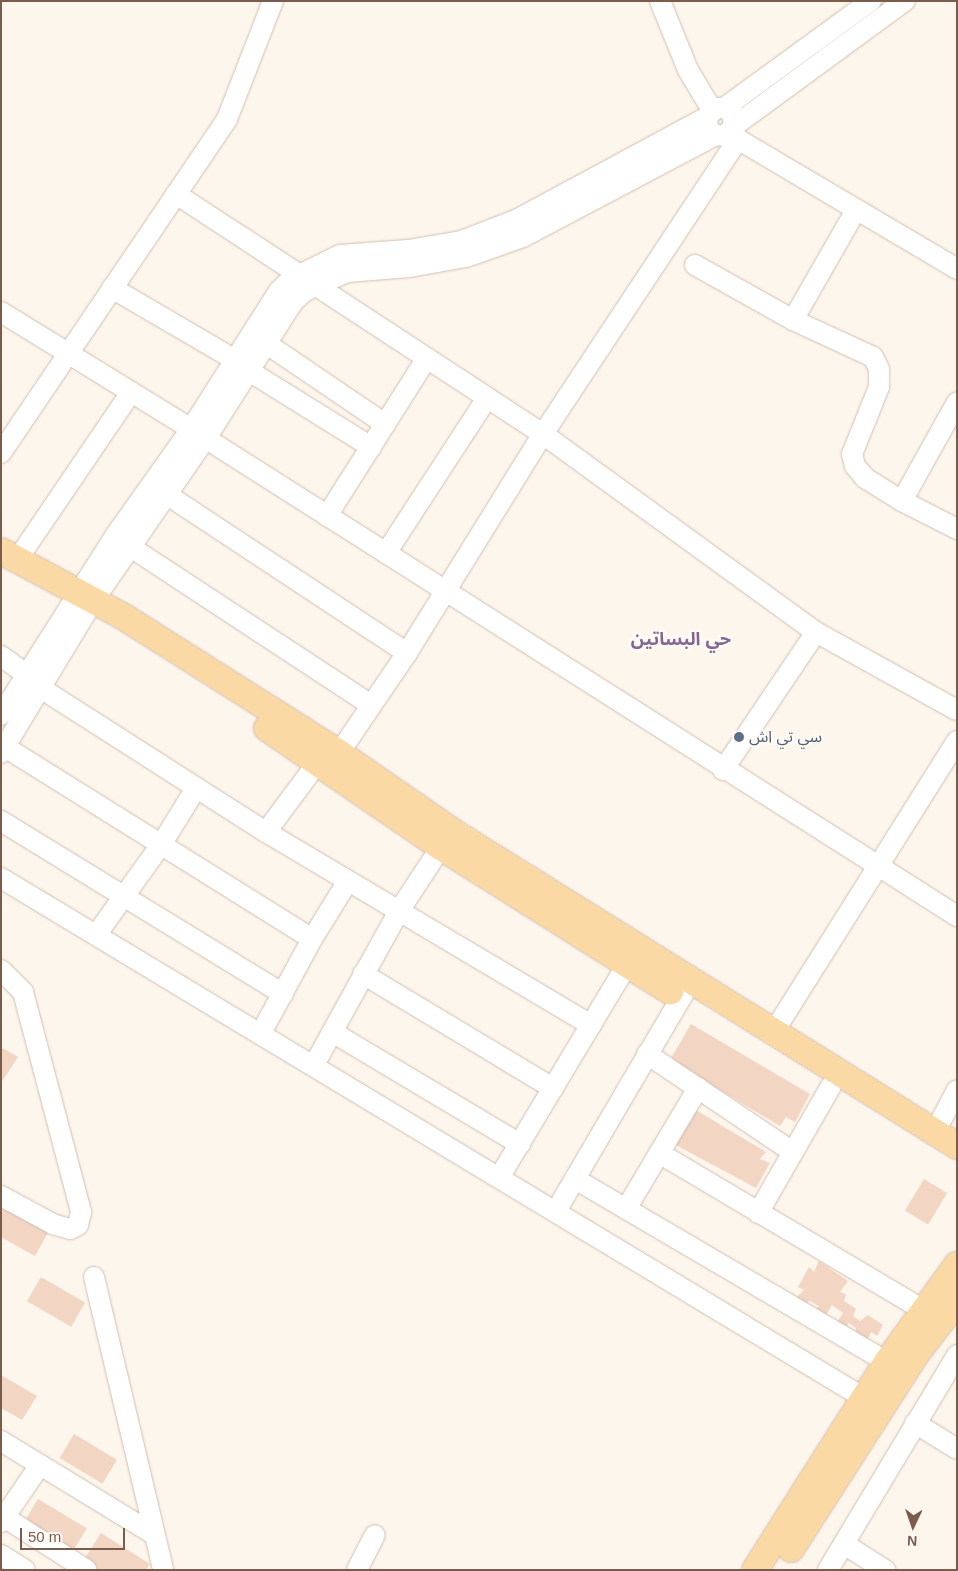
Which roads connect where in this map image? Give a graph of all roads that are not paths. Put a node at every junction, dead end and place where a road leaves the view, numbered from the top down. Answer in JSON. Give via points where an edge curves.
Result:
{"nodes":[{"id":1,"x":273,"y":1,"type":"edge"},
{"id":2,"x":660,"y":1,"type":"edge"},
{"id":3,"x":872,"y":1,"type":"edge"},
{"id":4,"x":905,"y":1,"type":"edge"},
{"id":5,"x":714,"y":112,"type":"junction"},
{"id":6,"x":729,"y":134,"type":"junction"},
{"id":7,"x":176,"y":194,"type":"junction"},
{"id":8,"x":856,"y":210,"type":"junction"},
{"id":9,"x":695,"y":265,"type":"dead end"},
{"id":10,"x":957,"y":269,"type":"edge"},
{"id":11,"x":299,"y":273,"type":"junction"},
{"id":12,"x":316,"y":284,"type":"junction"},
{"id":13,"x":112,"y":288,"type":"junction"},
{"id":14,"x":1,"y":312,"type":"edge"},
{"id":15,"x":793,"y":320,"type":"junction"},
{"id":16,"x":266,"y":344,"type":"junction"},
{"id":17,"x":68,"y":354,"type":"junction"},
{"id":18,"x":427,"y":358,"type":"junction"},
{"id":19,"x":242,"y":366,"type":"junction"},
{"id":20,"x":131,"y":392,"type":"junction"},
{"id":21,"x":487,"y":398,"type":"junction"},
{"id":22,"x":957,"y":402,"type":"edge"},
{"id":23,"x":385,"y":424,"type":"junction"},
{"id":24,"x":199,"y":434,"type":"junction"},
{"id":25,"x":543,"y":434,"type":"junction"},
{"id":26,"x":371,"y":447,"type":"junction"},
{"id":27,"x":1,"y":453,"type":"edge"},
{"id":28,"x":166,"y":494,"type":"junction"},
{"id":29,"x":902,"y":501,"type":"junction"},
{"id":30,"x":327,"y":516,"type":"junction"},
{"id":31,"x":957,"y":529,"type":"edge"},
{"id":32,"x":130,"y":546,"type":"junction"},
{"id":33,"x":386,"y":553,"type":"junction"},
{"id":34,"x":6,"y":560,"type":"edge"},
{"id":35,"x":446,"y":592,"type":"junction"},
{"id":36,"x":81,"y":604,"type":"junction"},
{"id":37,"x":816,"y":632,"type":"junction"},
{"id":38,"x":407,"y":654,"type":"junction"},
{"id":39,"x":1,"y":656,"type":"edge"},
{"id":40,"x":33,"y":681,"type":"junction"},
{"id":41,"x":371,"y":705,"type":"junction"},
{"id":42,"x":957,"y":710,"type":"edge"},
{"id":43,"x":1,"y":714,"type":"edge"},
{"id":44,"x":957,"y":741,"type":"edge"},
{"id":45,"x":3,"y":750,"type":"edge"},
{"id":46,"x":328,"y":758,"type":"junction"},
{"id":47,"x":723,"y":770,"type":"junction"},
{"id":48,"x":196,"y":788,"type":"junction"},
{"id":49,"x":1,"y":821,"type":"edge"},
{"id":50,"x":266,"y":832,"type":"junction"},
{"id":51,"x":161,"y":845,"type":"junction"},
{"id":52,"x":441,"y":847,"type":"junction"},
{"id":53,"x":878,"y":867,"type":"junction"},
{"id":54,"x":1,"y":878,"type":"edge"},
{"id":55,"x":348,"y":881,"type":"junction"},
{"id":56,"x":123,"y":896,"type":"junction"},
{"id":57,"x":398,"y":911,"type":"junction"},
{"id":58,"x":957,"y":916,"type":"edge"},
{"id":59,"x":96,"y":935,"type":"junction"},
{"id":60,"x":312,"y":940,"type":"junction"},
{"id":61,"x":627,"y":965,"type":"junction"},
{"id":62,"x":1,"y":970,"type":"edge"},
{"id":63,"x":363,"y":974,"type":"junction"},
{"id":64,"x":686,"y":990,"type":"junction"},
{"id":65,"x":282,"y":994,"type":"junction"},
{"id":66,"x":591,"y":1025,"type":"junction"},
{"id":67,"x":332,"y":1032,"type":"junction"},
{"id":68,"x":773,"y":1033,"type":"junction"},
{"id":69,"x":261,"y":1034,"type":"junction"},
{"id":70,"x":647,"y":1054,"type":"junction"},
{"id":71,"x":314,"y":1065,"type":"junction"},
{"id":72,"x":831,"y":1086,"type":"junction"},
{"id":73,"x":553,"y":1088,"type":"junction"},
{"id":74,"x":698,"y":1088,"type":"junction"},
{"id":75,"x":957,"y":1090,"type":"edge"},
{"id":76,"x":935,"y":1132,"type":"junction"},
{"id":77,"x":520,"y":1144,"type":"junction"},
{"id":78,"x":957,"y":1146,"type":"edge"},
{"id":79,"x":794,"y":1152,"type":"junction"},
{"id":80,"x":659,"y":1153,"type":"junction"},
{"id":81,"x":957,"y":1162,"type":"edge"},
{"id":82,"x":500,"y":1176,"type":"junction"},
{"id":83,"x":575,"y":1179,"type":"junction"},
{"id":84,"x":1,"y":1196,"type":"edge"},
{"id":85,"x":626,"y":1209,"type":"junction"},
{"id":86,"x":556,"y":1211,"type":"junction"},
{"id":87,"x":758,"y":1213,"type":"junction"},
{"id":88,"x":957,"y":1265,"type":"edge"},
{"id":89,"x":94,"y":1276,"type":"dead end"},
{"id":90,"x":957,"y":1301,"type":"edge"},
{"id":91,"x":925,"y":1311,"type":"junction"},
{"id":92,"x":957,"y":1355,"type":"edge"},
{"id":93,"x":887,"y":1362,"type":"junction"},
{"id":94,"x":864,"y":1398,"type":"junction"},
{"id":95,"x":915,"y":1424,"type":"junction"},
{"id":96,"x":1,"y":1441,"type":"edge"},
{"id":97,"x":957,"y":1449,"type":"edge"},
{"id":98,"x":40,"y":1465,"type":"junction"},
{"id":99,"x":2,"y":1520,"type":"edge"},
{"id":100,"x":800,"y":1520,"type":"junction"},
{"id":101,"x":155,"y":1535,"type":"junction"},
{"id":102,"x":376,"y":1535,"type":"dead end"},
{"id":103,"x":844,"y":1544,"type":"junction"},
{"id":104,"x":1,"y":1555,"type":"edge"},
{"id":105,"x":25,"y":1570,"type":"edge"},
{"id":106,"x":87,"y":1570,"type":"edge"},
{"id":107,"x":163,"y":1570,"type":"edge"},
{"id":108,"x":357,"y":1570,"type":"edge"},
{"id":109,"x":755,"y":1570,"type":"edge"},
{"id":110,"x":776,"y":1570,"type":"edge"},
{"id":111,"x":828,"y":1570,"type":"edge"},
{"id":112,"x":885,"y":1570,"type":"edge"}],
"edges":[{"from":1,"to":7,"type":"street","via":[[227,119]]},
{"from":2,"to":5,"type":"street","via":[[688,70]]},
{"from":3,"to":5,"type":"street"},
{"from":4,"to":6,"type":"street"},
{"from":5,"to":6,"type":"street","via":[[708,130]]},
{"from":5,"to":11,"type":"street","via":[[498,227],[461,241],[408,250],[340,255]]},
{"from":6,"to":8,"type":"street"},
{"from":6,"to":12,"type":"street","via":[[523,237],[466,257],[410,267],[346,272]]},
{"from":6,"to":25,"type":"street"},
{"from":7,"to":11,"type":"street"},
{"from":7,"to":13,"type":"street"},
{"from":8,"to":10,"type":"street"},
{"from":8,"to":15,"type":"street"},
{"from":9,"to":15,"type":"street"},
{"from":11,"to":12,"type":"street"},
{"from":11,"to":19,"type":"street","via":[[279,291]]},
{"from":12,"to":16,"type":"street","via":[[293,302]]},
{"from":12,"to":18,"type":"street"},
{"from":13,"to":17,"type":"street"},
{"from":13,"to":19,"type":"street"},
{"from":14,"to":17,"type":"street"},
{"from":15,"to":29,"type":"street","via":[[873,357],[879,369],[879,387],[852,454],[855,466],[865,478]]},
{"from":16,"to":19,"type":"street"},
{"from":16,"to":23,"type":"street"},
{"from":17,"to":20,"type":"street"},
{"from":17,"to":27,"type":"street"},
{"from":18,"to":21,"type":"street"},
{"from":18,"to":23,"type":"street"},
{"from":19,"to":24,"type":"street"},
{"from":19,"to":26,"type":"street"},
{"from":20,"to":24,"type":"street"},
{"from":20,"to":34,"type":"street"},
{"from":21,"to":25,"type":"street"},
{"from":21,"to":33,"type":"street"},
{"from":22,"to":29,"type":"street"},
{"from":23,"to":26,"type":"street"},
{"from":24,"to":28,"type":"street"},
{"from":24,"to":30,"type":"street"},
{"from":24,"to":36,"type":"street"},
{"from":25,"to":35,"type":"street"},
{"from":25,"to":37,"type":"street"},
{"from":26,"to":30,"type":"street"},
{"from":28,"to":32,"type":"street"},
{"from":28,"to":38,"type":"street"},
{"from":29,"to":31,"type":"street"},
{"from":30,"to":33,"type":"street"},
{"from":32,"to":36,"type":"street"},
{"from":32,"to":41,"type":"street"},
{"from":33,"to":35,"type":"street"},
{"from":34,"to":36,"type":"main road"},
{"from":35,"to":38,"type":"street"},
{"from":35,"to":47,"type":"street"},
{"from":36,"to":40,"type":"street"},
{"from":36,"to":46,"type":"main road","via":[[124,617]]},
{"from":37,"to":42,"type":"street"},
{"from":37,"to":47,"type":"street"},
{"from":38,"to":41,"type":"street"},
{"from":39,"to":40,"type":"street"},
{"from":40,"to":43,"type":"street"},
{"from":40,"to":45,"type":"street"},
{"from":40,"to":48,"type":"street"},
{"from":41,"to":46,"type":"street"},
{"from":44,"to":53,"type":"street"},
{"from":45,"to":51,"type":"street"},
{"from":46,"to":50,"type":"street"},
{"from":46,"to":52,"type":"main road"},
{"from":46,"to":64,"type":"main road","via":[[453,832]]},
{"from":47,"to":53,"type":"street"},
{"from":48,"to":50,"type":"street"},
{"from":48,"to":51,"type":"street"},
{"from":49,"to":56,"type":"street"},
{"from":50,"to":55,"type":"street"},
{"from":51,"to":56,"type":"street"},
{"from":51,"to":60,"type":"street"},
{"from":52,"to":57,"type":"street"},
{"from":52,"to":61,"type":"main road"},
{"from":53,"to":58,"type":"street"},
{"from":53,"to":68,"type":"street"},
{"from":54,"to":59,"type":"street"},
{"from":55,"to":57,"type":"street"},
{"from":55,"to":60,"type":"street"},
{"from":56,"to":59,"type":"street"},
{"from":56,"to":65,"type":"street"},
{"from":57,"to":63,"type":"street"},
{"from":57,"to":66,"type":"street"},
{"from":59,"to":69,"type":"street"},
{"from":60,"to":65,"type":"street"},
{"from":61,"to":64,"type":"main road"},
{"from":61,"to":66,"type":"street"},
{"from":62,"to":84,"type":"street","via":[[23,992],[82,1212],[78,1225],[70,1229],[52,1224]]},
{"from":63,"to":67,"type":"street"},
{"from":63,"to":73,"type":"street"},
{"from":64,"to":68,"type":"main road"},
{"from":64,"to":70,"type":"street"},
{"from":64,"to":72,"type":"main road"},
{"from":65,"to":69,"type":"street"},
{"from":66,"to":73,"type":"street"},
{"from":67,"to":71,"type":"street"},
{"from":67,"to":77,"type":"street"},
{"from":68,"to":76,"type":"main road"},
{"from":69,"to":71,"type":"street"},
{"from":70,"to":74,"type":"street"},
{"from":70,"to":83,"type":"street"},
{"from":71,"to":82,"type":"street"},
{"from":72,"to":79,"type":"street"},
{"from":72,"to":81,"type":"main road"},
{"from":73,"to":77,"type":"street"},
{"from":74,"to":79,"type":"street"},
{"from":74,"to":80,"type":"street"},
{"from":75,"to":76,"type":"street"},
{"from":76,"to":78,"type":"main road"},
{"from":77,"to":82,"type":"street"},
{"from":79,"to":87,"type":"street"},
{"from":80,"to":85,"type":"street"},
{"from":80,"to":87,"type":"street"},
{"from":82,"to":86,"type":"street"},
{"from":83,"to":85,"type":"street"},
{"from":83,"to":86,"type":"street"},
{"from":85,"to":93,"type":"street"},
{"from":86,"to":94,"type":"street"},
{"from":87,"to":91,"type":"street"},
{"from":88,"to":91,"type":"main road"},
{"from":89,"to":101,"type":"street"},
{"from":90,"to":100,"type":"main road"},
{"from":91,"to":93,"type":"main road"},
{"from":92,"to":95,"type":"street"},
{"from":93,"to":94,"type":"main road"},
{"from":94,"to":100,"type":"main road"},
{"from":95,"to":97,"type":"street"},
{"from":95,"to":103,"type":"street"},
{"from":96,"to":98,"type":"street"},
{"from":98,"to":99,"type":"street"},
{"from":98,"to":101,"type":"street"},
{"from":99,"to":106,"type":"street"},
{"from":100,"to":109,"type":"main road"},
{"from":100,"to":110,"type":"main road"},
{"from":101,"to":107,"type":"street"},
{"from":102,"to":108,"type":"street"},
{"from":103,"to":111,"type":"street"},
{"from":103,"to":112,"type":"street"},
{"from":104,"to":105,"type":"street"}]}
